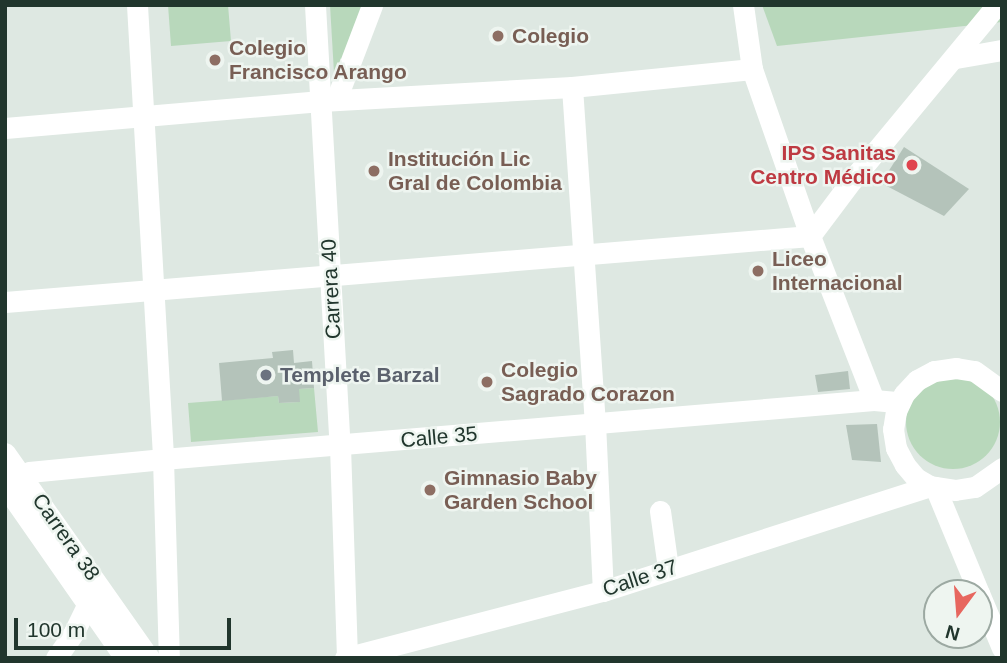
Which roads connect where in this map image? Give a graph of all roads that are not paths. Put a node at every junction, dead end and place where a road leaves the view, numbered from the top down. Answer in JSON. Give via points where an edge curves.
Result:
{"nodes":[{"id":1,"x":138,"y":5,"type":"edge"},
{"id":2,"x":315,"y":5,"type":"edge"},
{"id":3,"x":372,"y":5,"type":"edge"},
{"id":4,"x":743,"y":5,"type":"edge"},
{"id":5,"x":997,"y":5,"type":"edge"},
{"id":6,"x":1002,"y":50,"type":"edge"},
{"id":7,"x":956,"y":58,"type":"junction"},
{"id":8,"x":752,"y":68,"type":"junction"},
{"id":9,"x":572,"y":87,"type":"junction"},
{"id":10,"x":329,"y":101,"type":"junction"},
{"id":11,"x":144,"y":118,"type":"junction"},
{"id":12,"x":5,"y":128,"type":"edge"},
{"id":13,"x":810,"y":236,"type":"junction"},
{"id":14,"x":584,"y":254,"type":"junction"},
{"id":15,"x":331,"y":273,"type":"junction"},
{"id":16,"x":154,"y":289,"type":"junction"},
{"id":17,"x":5,"y":302,"type":"edge"},
{"id":18,"x":1002,"y":391,"type":"edge"},
{"id":19,"x":874,"y":400,"type":"junction"},
{"id":20,"x":899,"y":402,"type":"junction"},
{"id":21,"x":596,"y":423,"type":"junction"},
{"id":22,"x":340,"y":446,"type":"junction"},
{"id":23,"x":5,"y":453,"type":"edge"},
{"id":24,"x":163,"y":459,"type":"junction"},
{"id":25,"x":1002,"y":468,"type":"edge"},
{"id":26,"x":11,"y":480,"type":"edge"},
{"id":27,"x":932,"y":486,"type":"junction"},
{"id":28,"x":660,"y":510,"type":"dead end"},
{"id":29,"x":668,"y":568,"type":"junction"},
{"id":30,"x":973,"y":579,"type":"edge"},
{"id":31,"x":603,"y":592,"type":"junction"},
{"id":32,"x":87,"y":605,"type":"junction"},
{"id":33,"x":993,"y":626,"type":"edge"},
{"id":34,"x":1002,"y":648,"type":"edge"},
{"id":35,"x":56,"y":658,"type":"edge"},
{"id":36,"x":125,"y":658,"type":"edge"},
{"id":37,"x":149,"y":658,"type":"edge"},
{"id":38,"x":169,"y":658,"type":"edge"},
{"id":39,"x":346,"y":658,"type":"edge"}],
"edges":[{"from":1,"to":11,"type":"street"},
{"from":2,"to":10,"type":"street","name":"Carrera 40"},
{"from":3,"to":10,"type":"street"},
{"from":4,"to":8,"type":"street"},
{"from":5,"to":7,"type":"street"},
{"from":6,"to":7,"type":"street"},
{"from":7,"to":13,"type":"street"},
{"from":8,"to":9,"type":"street"},
{"from":8,"to":13,"type":"street"},
{"from":9,"to":10,"type":"street"},
{"from":9,"to":14,"type":"street"},
{"from":10,"to":11,"type":"street"},
{"from":10,"to":15,"type":"street","name":"Carrera 40"},
{"from":11,"to":12,"type":"street"},
{"from":11,"to":16,"type":"street"},
{"from":13,"to":14,"type":"street"},
{"from":13,"to":19,"type":"street"},
{"from":14,"to":15,"type":"street"},
{"from":14,"to":21,"type":"street"},
{"from":15,"to":16,"type":"street"},
{"from":15,"to":22,"type":"street","name":"Carrera 40"},
{"from":16,"to":17,"type":"street"},
{"from":16,"to":24,"type":"street"},
{"from":18,"to":20,"type":"street","via":[[983,375],[956,368],[925,375]]},
{"from":19,"to":20,"type":"street","name":"Calle 35"},
{"from":19,"to":21,"type":"street","name":"Calle 35"},
{"from":20,"to":27,"type":"street","via":[[893,429],[896,448],[916,478]]},
{"from":21,"to":22,"type":"street","name":"Calle 35"},
{"from":21,"to":31,"type":"street"},
{"from":22,"to":24,"type":"street","name":"Calle 35"},
{"from":22,"to":39,"type":"street","name":"Carrera 40"},
{"from":23,"to":26,"type":"street","name":"Carrera 38"},
{"from":24,"to":26,"type":"street","name":"Calle 35"},
{"from":24,"to":38,"type":"street"},
{"from":25,"to":27,"type":"street","name":"Calle 37","via":[[975,487]]},
{"from":26,"to":32,"type":"street","name":"Carrera 38"},
{"from":26,"to":37,"type":"street","name":"Carrera 38"},
{"from":27,"to":29,"type":"street","name":"Calle 37"},
{"from":27,"to":30,"type":"street"},
{"from":28,"to":29,"type":"street"},
{"from":29,"to":31,"type":"street","name":"Calle 37"},
{"from":31,"to":39,"type":"street","name":"Calle 37"},
{"from":32,"to":35,"type":"street"},
{"from":32,"to":36,"type":"street","name":"Carrera 38"},
{"from":33,"to":34,"type":"street"}]}
